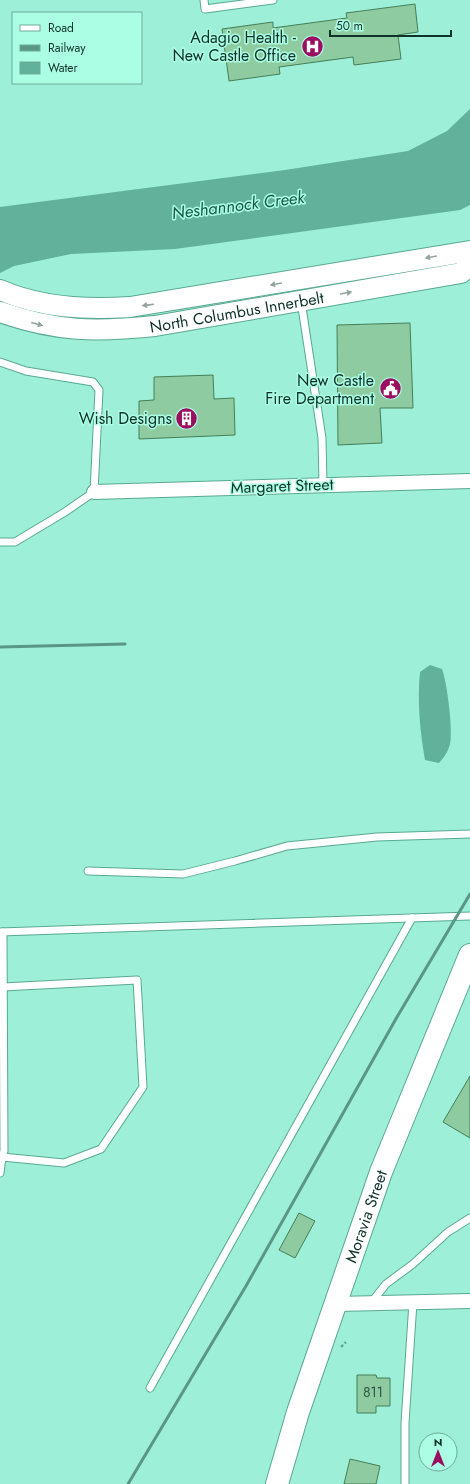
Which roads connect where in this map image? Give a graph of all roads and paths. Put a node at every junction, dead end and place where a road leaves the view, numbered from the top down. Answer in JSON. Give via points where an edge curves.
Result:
{"nodes":[{"id":1,"x":204,"y":0,"type":"edge"},
{"id":2,"x":274,"y":0,"type":"edge"},
{"id":3,"x":470,"y":251,"type":"edge"},
{"id":4,"x":470,"y":265,"type":"edge"},
{"id":5,"x":0,"y":290,"type":"edge"},
{"id":6,"x":299,"y":290,"type":"junction"},
{"id":7,"x":0,"y":312,"type":"edge"},
{"id":8,"x":0,"y":362,"type":"edge"},
{"id":9,"x":470,"y":481,"type":"edge"},
{"id":10,"x":324,"y":485,"type":"junction"},
{"id":11,"x":94,"y":492,"type":"junction"},
{"id":12,"x":0,"y":542,"type":"edge"},
{"id":13,"x":470,"y":834,"type":"edge"},
{"id":14,"x":88,"y":871,"type":"dead end"},
{"id":15,"x":470,"y":916,"type":"edge"},
{"id":16,"x":412,"y":918,"type":"junction"},
{"id":17,"x":1,"y":932,"type":"edge"},
{"id":18,"x":470,"y":955,"type":"edge"},
{"id":19,"x":3,"y":987,"type":"junction"},
{"id":20,"x":1,"y":1157,"type":"edge"},
{"id":21,"x":0,"y":1173,"type":"edge"},
{"id":22,"x":470,"y":1218,"type":"edge"},
{"id":23,"x":470,"y":1301,"type":"edge"},
{"id":24,"x":413,"y":1302,"type":"junction"},
{"id":25,"x":372,"y":1303,"type":"junction"},
{"id":26,"x":336,"y":1304,"type":"junction"},
{"id":27,"x":150,"y":1388,"type":"dead end"},
{"id":28,"x":277,"y":1484,"type":"edge"},
{"id":29,"x":405,"y":1484,"type":"edge"}],
"edges":[{"from":1,"to":2,"type":"lane","via":[[205,9]]},
{"from":3,"to":6,"type":"main road","name":"North Columbus Innerbelt","one_way":true},
{"from":6,"to":4,"type":"main road","name":"North Columbus Innerbelt","one_way":true,"via":[[461,273]]},
{"from":6,"to":5,"type":"main road","name":"North Columbus Innerbelt","one_way":true,"via":[[107,309],[48,305]]},
{"from":7,"to":6,"type":"main road","name":"North Columbus Innerbelt","one_way":true,"via":[[44,326],[108,330],[155,326]]},
{"from":6,"to":10,"type":"lane","via":[[322,438]]},
{"from":8,"to":11,"type":"lane","via":[[26,371],[93,382],[99,390]]},
{"from":9,"to":10,"type":"street","name":"Margaret Street"},
{"from":10,"to":11,"type":"street","name":"Margaret Street"},
{"from":11,"to":12,"type":"lane","via":[[15,542]]},
{"from":13,"to":14,"type":"lane","via":[[377,837],[287,846],[183,874]]},
{"from":15,"to":16,"type":"lane"},
{"from":16,"to":17,"type":"lane"},
{"from":16,"to":27,"type":"lane"},
{"from":17,"to":19,"type":"lane"},
{"from":18,"to":26,"type":"main road","name":"Moravia Street","via":[[396,1132]]},
{"from":19,"to":20,"type":"lane"},
{"from":19,"to":20,"type":"lane","via":[[137,980],[142,1087],[101,1149],[64,1163]]},
{"from":20,"to":21,"type":"lane"},
{"from":22,"to":25,"type":"lane","via":[[448,1232],[413,1264],[386,1284]]},
{"from":23,"to":24,"type":"street"},
{"from":24,"to":25,"type":"street"},
{"from":24,"to":29,"type":"lane","via":[[405,1423]]},
{"from":25,"to":26,"type":"street"},
{"from":26,"to":28,"type":"main road","name":"Moravia Street","via":[[298,1412]]}]}
